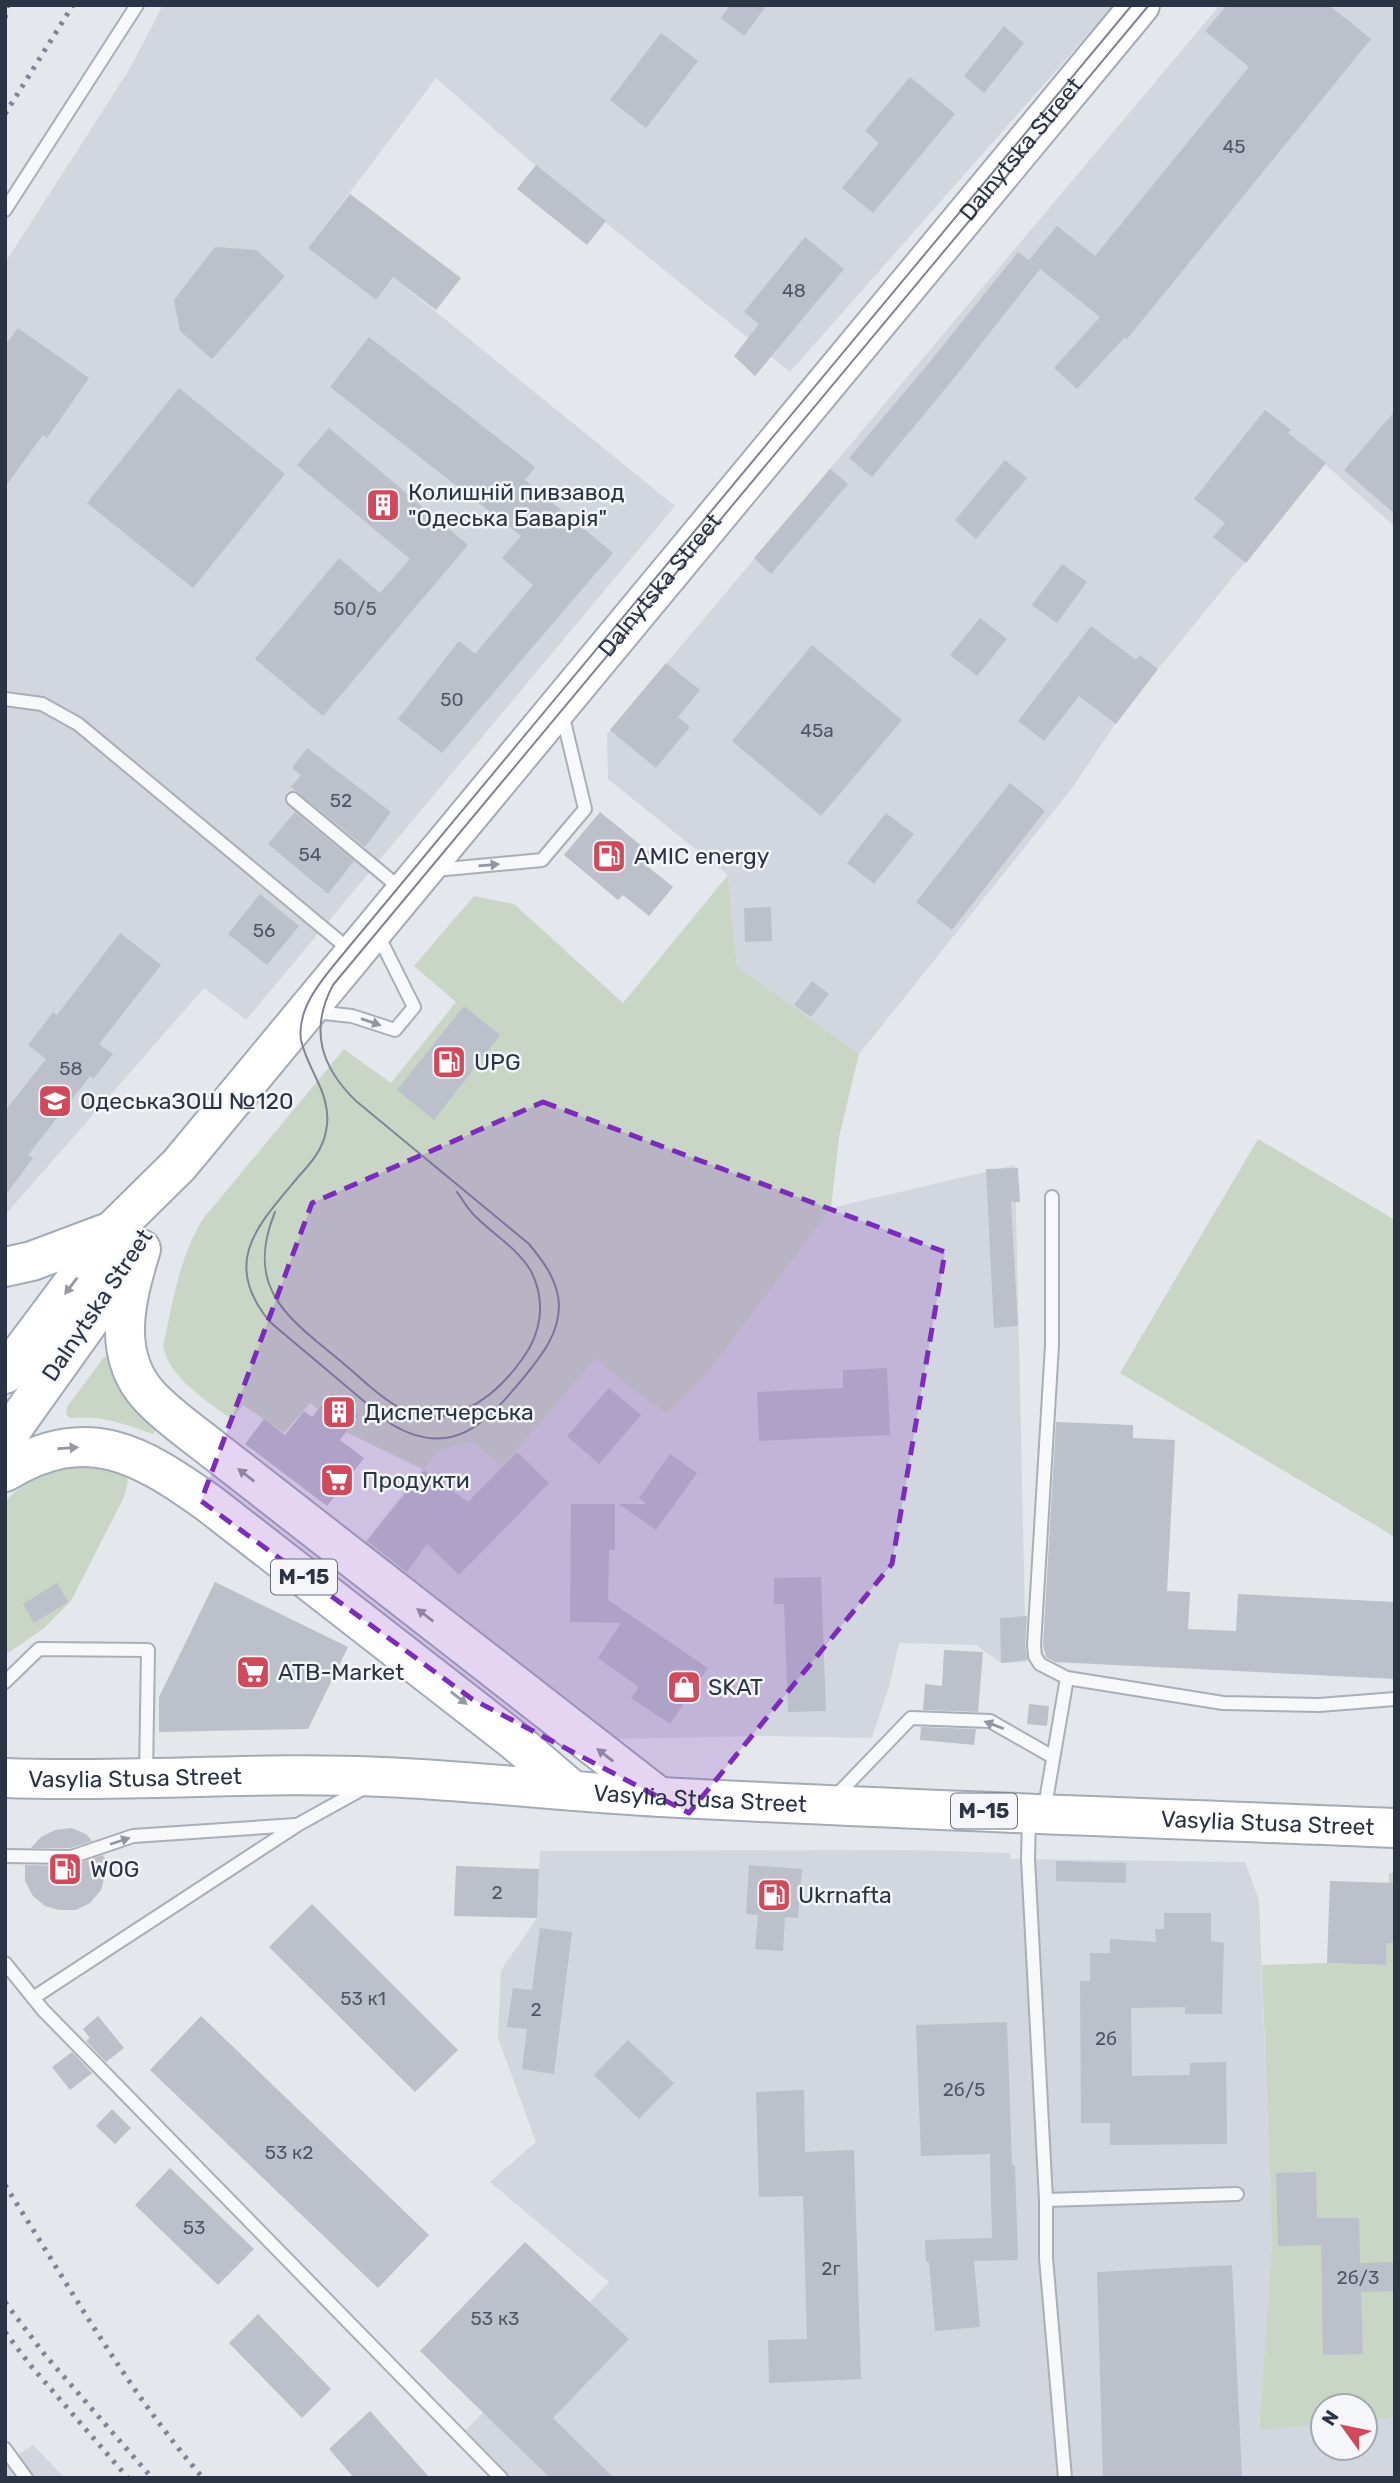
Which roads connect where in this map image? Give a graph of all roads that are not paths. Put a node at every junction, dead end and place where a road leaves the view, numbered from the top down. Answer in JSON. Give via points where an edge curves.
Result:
{"nodes":[{"id":1,"x":137,"y":5,"type":"edge"},
{"id":2,"x":1140,"y":5,"type":"edge"},
{"id":3,"x":5,"y":210,"type":"edge"},
{"id":4,"x":5,"y":699,"type":"edge"},
{"id":5,"x":560,"y":704,"type":"junction"},
{"id":6,"x":293,"y":799,"type":"dead end"},
{"id":7,"x":412,"y":881,"type":"junction"},
{"id":8,"x":364,"y":940,"type":"junction"},
{"id":9,"x":304,"y":1011,"type":"junction"},
{"id":10,"x":1052,"y":1197,"type":"dead end"},
{"id":11,"x":127,"y":1240,"type":"junction"},
{"id":12,"x":5,"y":1268,"type":"edge"},
{"id":13,"x":5,"y":1374,"type":"edge"},
{"id":14,"x":5,"y":1439,"type":"edge"},
{"id":15,"x":5,"y":1472,"type":"edge"},
{"id":16,"x":1068,"y":1678,"type":"junction"},
{"id":17,"x":5,"y":1682,"type":"edge"},
{"id":18,"x":1395,"y":1699,"type":"edge"},
{"id":19,"x":1054,"y":1757,"type":"junction"},
{"id":20,"x":146,"y":1776,"type":"junction"},
{"id":21,"x":5,"y":1777,"type":"edge"},
{"id":22,"x":383,"y":1777,"type":"junction"},
{"id":23,"x":572,"y":1791,"type":"junction"},
{"id":24,"x":659,"y":1797,"type":"junction"},
{"id":25,"x":828,"y":1805,"type":"junction"},
{"id":26,"x":1036,"y":1813,"type":"junction"},
{"id":27,"x":299,"y":1824,"type":"junction"},
{"id":28,"x":1395,"y":1828,"type":"edge"},
{"id":29,"x":5,"y":1856,"type":"edge"},
{"id":30,"x":5,"y":1964,"type":"edge"},
{"id":31,"x":33,"y":1998,"type":"junction"},
{"id":32,"x":1237,"y":2194,"type":"dead end"},
{"id":33,"x":1046,"y":2200,"type":"junction"},
{"id":34,"x":5,"y":2449,"type":"edge"},
{"id":35,"x":26,"y":2478,"type":"edge"},
{"id":36,"x":500,"y":2478,"type":"edge"},
{"id":37,"x":1065,"y":2478,"type":"edge"}],
"edges":[{"from":1,"to":3,"type":"lane"},
{"from":2,"to":5,"type":"main road","name":"Dalnytska Street"},
{"from":4,"to":8,"type":"lane","via":[[42,704],[78,724]]},
{"from":5,"to":7,"type":"main road","name":"Dalnytska Street"},
{"from":7,"to":5,"type":"lane","one_way":true,"via":[[542,860],[585,809]]},
{"from":6,"to":7,"type":"lane"},
{"from":7,"to":8,"type":"main road","name":"Dalnytska Street"},
{"from":8,"to":9,"type":"main road","name":"Dalnytska Street"},
{"from":9,"to":8,"type":"lane","one_way":true,"via":[[352,1016],[395,1030],[414,1007]]},
{"from":9,"to":11,"type":"main road","name":"Dalnytska Street","via":[[179,1165]]},
{"from":10,"to":16,"type":"lane","via":[[1052,1345],[1034,1645],[1040,1664]]},
{"from":11,"to":12,"type":"main road"},
{"from":11,"to":13,"type":"main road","name":"Dalnytska Street","one_way":true},
{"from":11,"to":14,"type":"main road","name":"Dalnytska Street"},
{"from":24,"to":11,"type":"main road","one_way":true,"via":[[151,1398],[139,1384],[126,1349]]},
{"from":15,"to":23,"type":"main road","number":"М-15","one_way":true,"via":[[61,1447],[99,1447],[133,1456],[166,1473],[516,1742]]},
{"from":16,"to":18,"type":"lane","via":[[1223,1703],[1319,1705]]},
{"from":16,"to":19,"type":"lane"},
{"from":17,"to":20,"type":"lane","via":[[39,1649],[148,1650]]},
{"from":19,"to":25,"type":"lane","one_way":true,"via":[[990,1721],[911,1718]]},
{"from":19,"to":26,"type":"lane"},
{"from":20,"to":21,"type":"main road","name":"Vasylia Stusa Street","number":"М-15"},
{"from":20,"to":22,"type":"main road","name":"Vasylia Stusa Street","number":"М-15"},
{"from":22,"to":23,"type":"main road","name":"Vasylia Stusa Street","number":"М-15"},
{"from":22,"to":27,"type":"lane"},
{"from":23,"to":24,"type":"main road","name":"Vasylia Stusa Street","number":"М-15"},
{"from":24,"to":25,"type":"main road","name":"Vasylia Stusa Street","number":"М-15"},
{"from":25,"to":26,"type":"main road","name":"Vasylia Stusa Street","number":"М-15"},
{"from":26,"to":28,"type":"main road","name":"Vasylia Stusa Street","number":"М-15"},
{"from":26,"to":33,"type":"lane","via":[[1028,1859]]},
{"from":29,"to":27,"type":"lane","one_way":true,"via":[[71,1857],[133,1836]]},
{"from":27,"to":31,"type":"lane"},
{"from":30,"to":31,"type":"lane"},
{"from":31,"to":36,"type":"lane"},
{"from":32,"to":33,"type":"lane"},
{"from":33,"to":37,"type":"lane","via":[[1046,2258]]},
{"from":34,"to":35,"type":"lane"}]}
